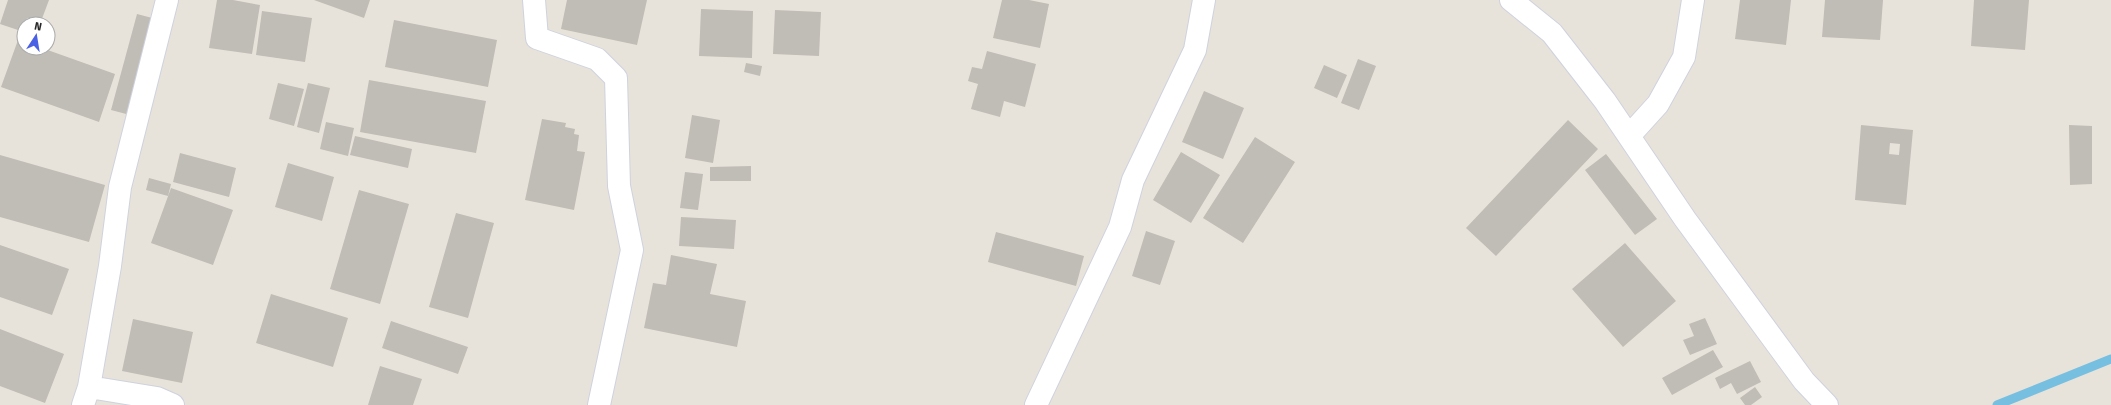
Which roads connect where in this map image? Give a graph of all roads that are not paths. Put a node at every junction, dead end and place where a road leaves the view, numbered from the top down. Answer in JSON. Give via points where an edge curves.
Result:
{"nodes":[{"id":1,"x":166,"y":0,"type":"edge"},
{"id":2,"x":534,"y":0,"type":"edge"},
{"id":3,"x":1204,"y":0,"type":"edge"},
{"id":4,"x":1511,"y":0,"type":"edge"},
{"id":5,"x":1693,"y":0,"type":"edge"},
{"id":6,"x":1629,"y":136,"type":"junction"},
{"id":7,"x":86,"y":396,"type":"edge"},
{"id":8,"x":173,"y":405,"type":"edge"},
{"id":9,"x":599,"y":405,"type":"edge"},
{"id":10,"x":1036,"y":405,"type":"edge"},
{"id":11,"x":1827,"y":405,"type":"edge"}],
"edges":[{"from":1,"to":7,"type":"street","via":[[120,187],[110,266]]},
{"from":2,"to":9,"type":"street","via":[[537,38],[597,58],[616,78],[619,186],[632,250]]},
{"from":3,"to":10,"type":"street","via":[[1195,50],[1133,180],[1120,227]]},
{"from":4,"to":6,"type":"street","via":[[1552,33]]},
{"from":5,"to":6,"type":"street","via":[[1684,57],[1658,104]]},
{"from":6,"to":11,"type":"street","via":[[1685,219],[1804,382]]},
{"from":7,"to":8,"type":"street","via":[[157,398]]}]}
